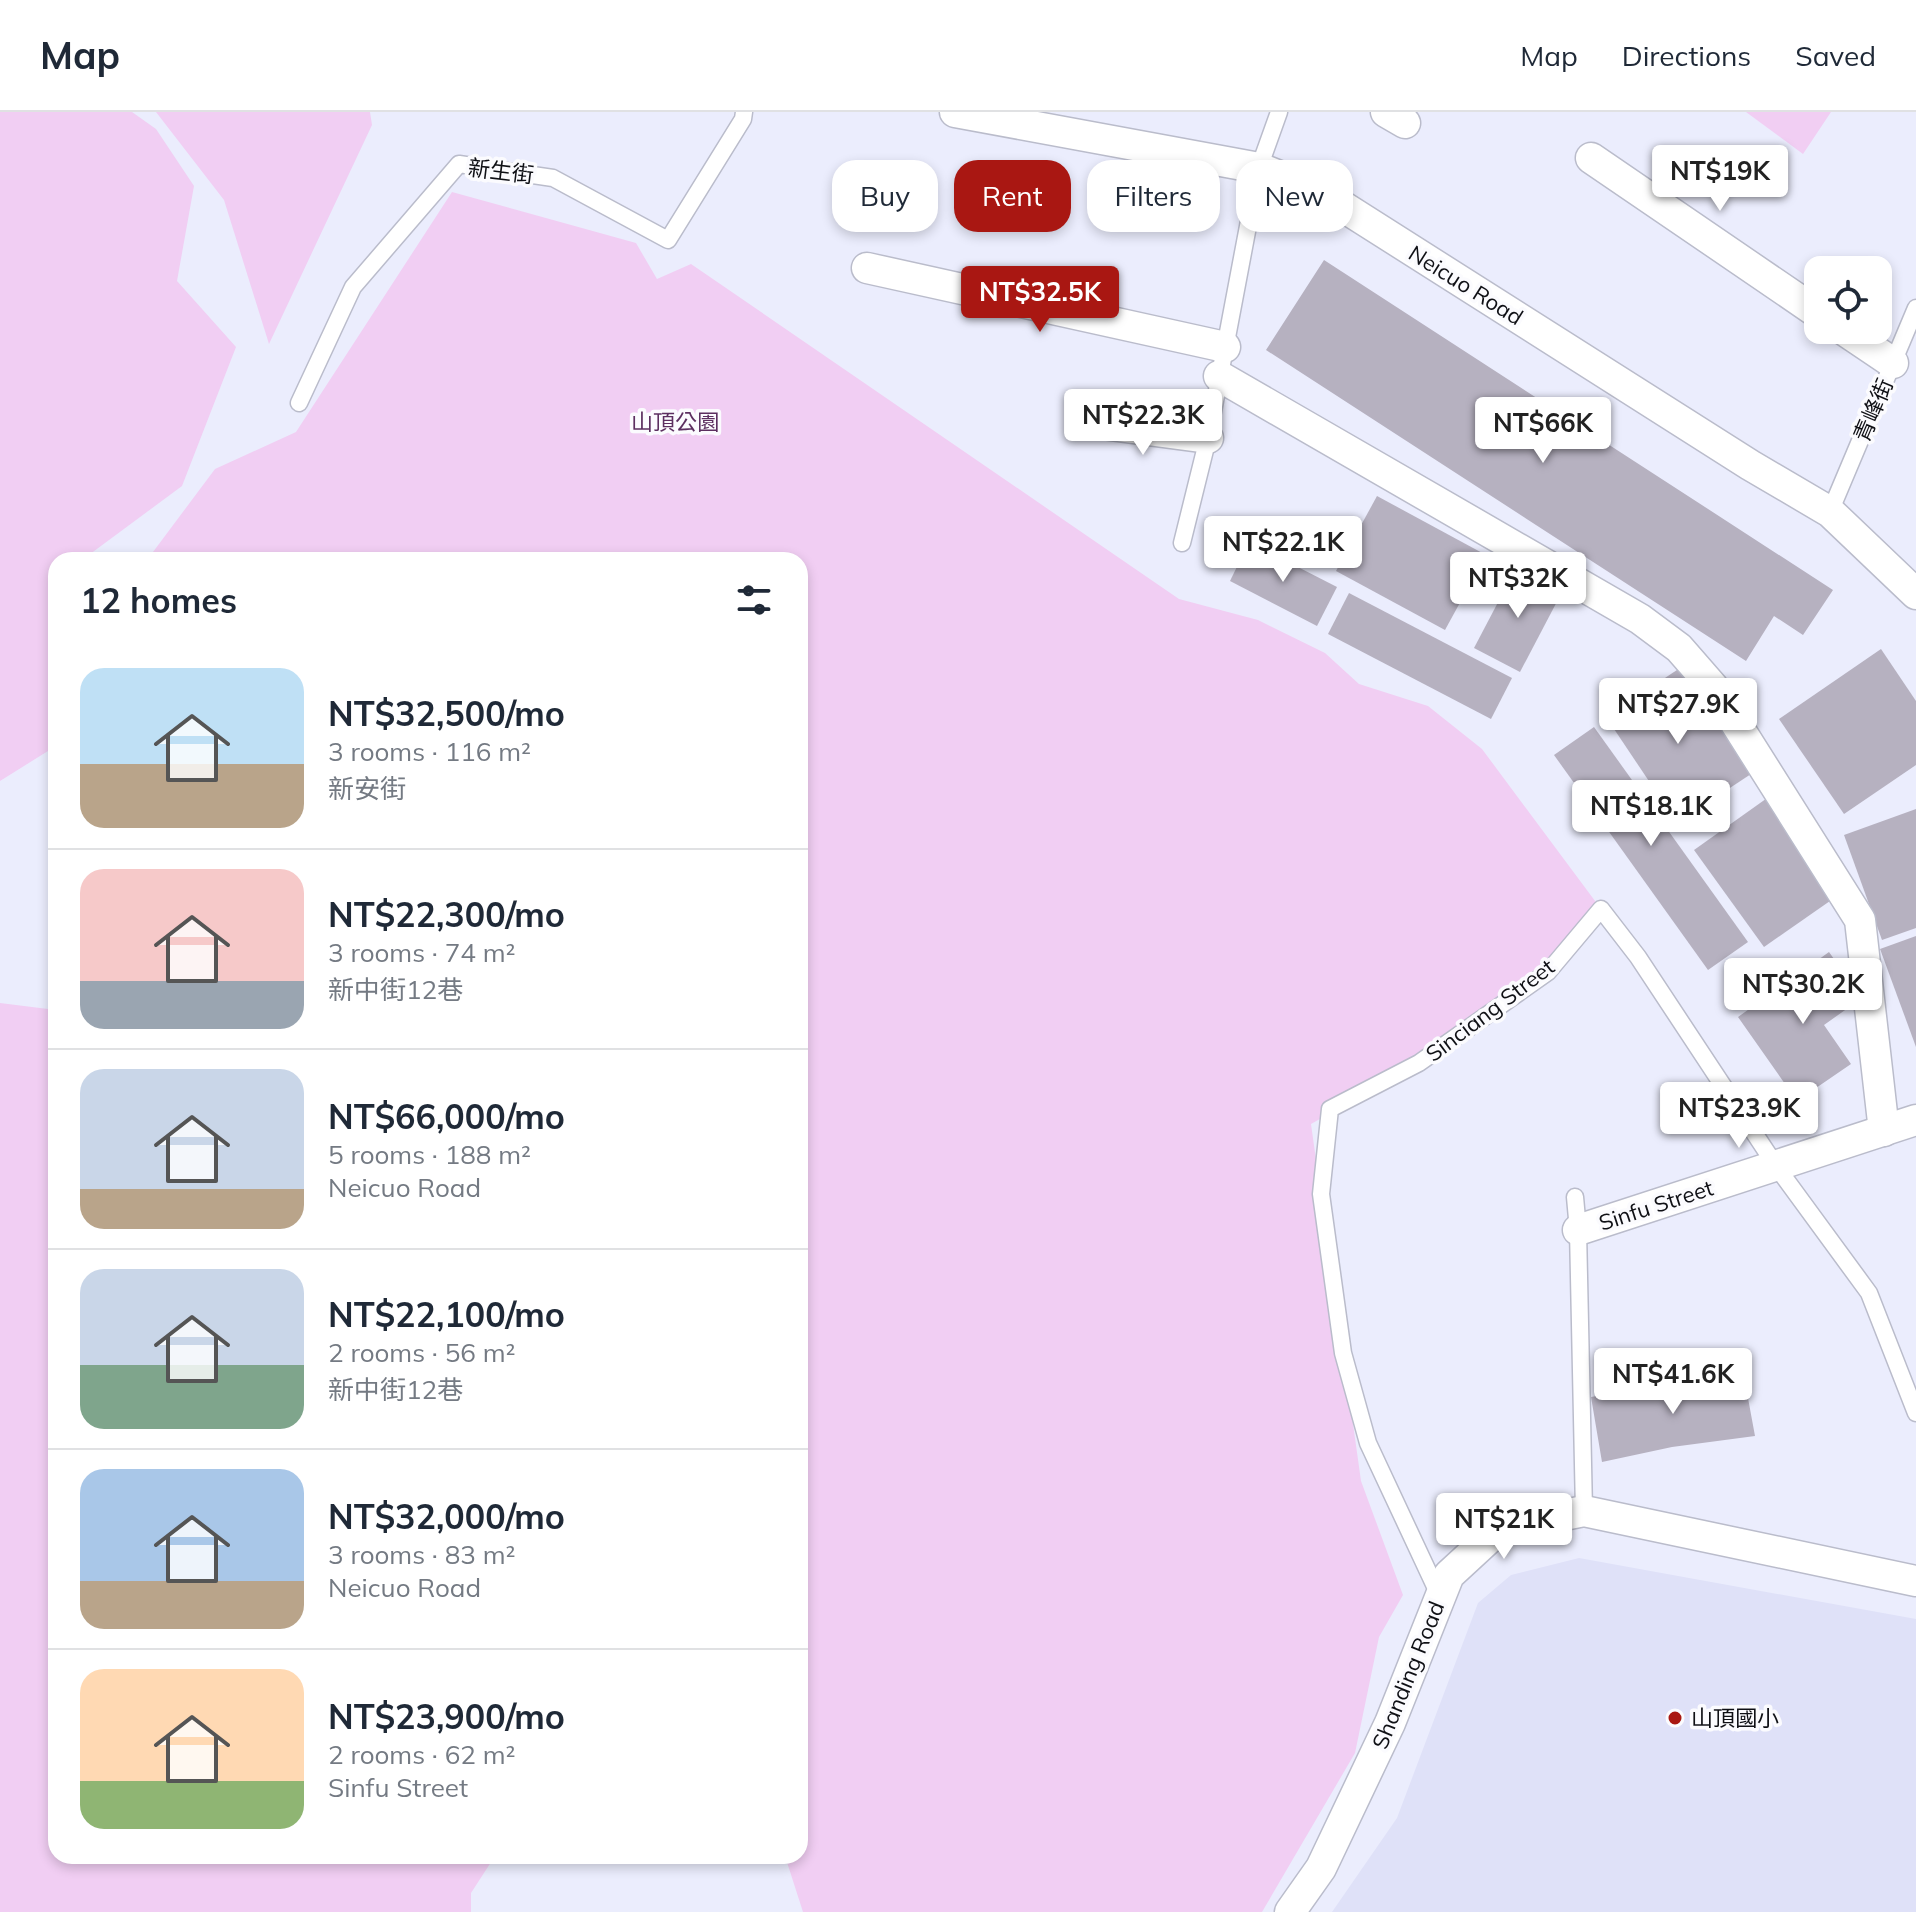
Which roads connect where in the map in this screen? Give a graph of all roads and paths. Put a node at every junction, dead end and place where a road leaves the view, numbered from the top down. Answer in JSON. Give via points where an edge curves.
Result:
{"nodes":[{"id":1,"x":744,"y":112,"type":"edge"},
{"id":2,"x":955,"y":112,"type":"edge"},
{"id":3,"x":1279,"y":112,"type":"edge"},
{"id":4,"x":1591,"y":158,"type":"dead end"},
{"id":5,"x":1262,"y":160,"type":"edge"},
{"id":6,"x":1236,"y":164,"type":"edge"},
{"id":7,"x":1353,"y":213,"type":"edge"},
{"id":8,"x":1247,"y":232,"type":"edge"},
{"id":9,"x":867,"y":268,"type":"dead end"},
{"id":10,"x":1804,"y":303,"type":"edge"},
{"id":11,"x":1916,"y":308,"type":"edge"},
{"id":12,"x":1865,"y":344,"type":"edge"},
{"id":13,"x":1222,"y":362,"type":"junction"},
{"id":14,"x":1893,"y":363,"type":"junction"},
{"id":15,"x":299,"y":403,"type":"dead end"},
{"id":16,"x":1087,"y":422,"type":"dead end"},
{"id":17,"x":1208,"y":438,"type":"junction"},
{"id":18,"x":1830,"y":512,"type":"junction"},
{"id":19,"x":1182,"y":543,"type":"dead end"},
{"id":20,"x":1916,"y":594,"type":"edge"},
{"id":21,"x":1916,"y":1120,"type":"edge"},
{"id":22,"x":1884,"y":1131,"type":"junction"},
{"id":23,"x":1776,"y":1166,"type":"junction"},
{"id":24,"x":1575,"y":1197,"type":"dead end"},
{"id":25,"x":1578,"y":1230,"type":"junction"},
{"id":26,"x":1916,"y":1413,"type":"edge"},
{"id":27,"x":1584,"y":1511,"type":"junction"},
{"id":28,"x":1916,"y":1581,"type":"edge"},
{"id":29,"x":1440,"y":1597,"type":"junction"},
{"id":30,"x":1290,"y":1912,"type":"edge"}],
"edges":[{"from":1,"to":15,"type":"lane","name":"新生街","via":[[668,240],[553,178],[459,164],[353,287]]},
{"from":2,"to":6,"type":"street","name":"Neicuo Road"},
{"from":3,"to":5,"type":"lane"},
{"from":4,"to":10,"type":"street"},
{"from":7,"to":18,"type":"street","name":"Neicuo Road"},
{"from":8,"to":13,"type":"lane"},
{"from":9,"to":13,"type":"street"},
{"from":11,"to":14,"type":"lane","name":"青峰街"},
{"from":12,"to":14,"type":"street"},
{"from":13,"to":17,"type":"lane"},
{"from":13,"to":22,"type":"street","via":[[1640,619],[1679,648],[1713,687],[1860,920]]},
{"from":14,"to":18,"type":"lane","name":"青峰街"},
{"from":16,"to":17,"type":"street"},
{"from":17,"to":19,"type":"lane"},
{"from":18,"to":20,"type":"street","name":"Neicuo Road"},
{"from":21,"to":22,"type":"street","name":"Sinfu Street"},
{"from":22,"to":23,"type":"street","name":"Sinfu Street"},
{"from":23,"to":25,"type":"street","name":"Sinfu Street"},
{"from":23,"to":26,"type":"lane","name":"Sinciang Street","via":[[1869,1293]]},
{"from":23,"to":29,"type":"lane","name":"Sinciang Street","via":[[1601,909],[1548,972],[1419,1063],[1330,1109],[1321,1194],[1343,1353],[1368,1443]]},
{"from":24,"to":25,"type":"lane"},
{"from":25,"to":27,"type":"lane"},
{"from":27,"to":28,"type":"street","name":"Shanding Road"},
{"from":27,"to":29,"type":"street","name":"Shanding Road","via":[[1500,1528],[1449,1575]]},
{"from":29,"to":30,"type":"street","name":"Shanding Road","via":[[1390,1723],[1327,1855]]}]}
